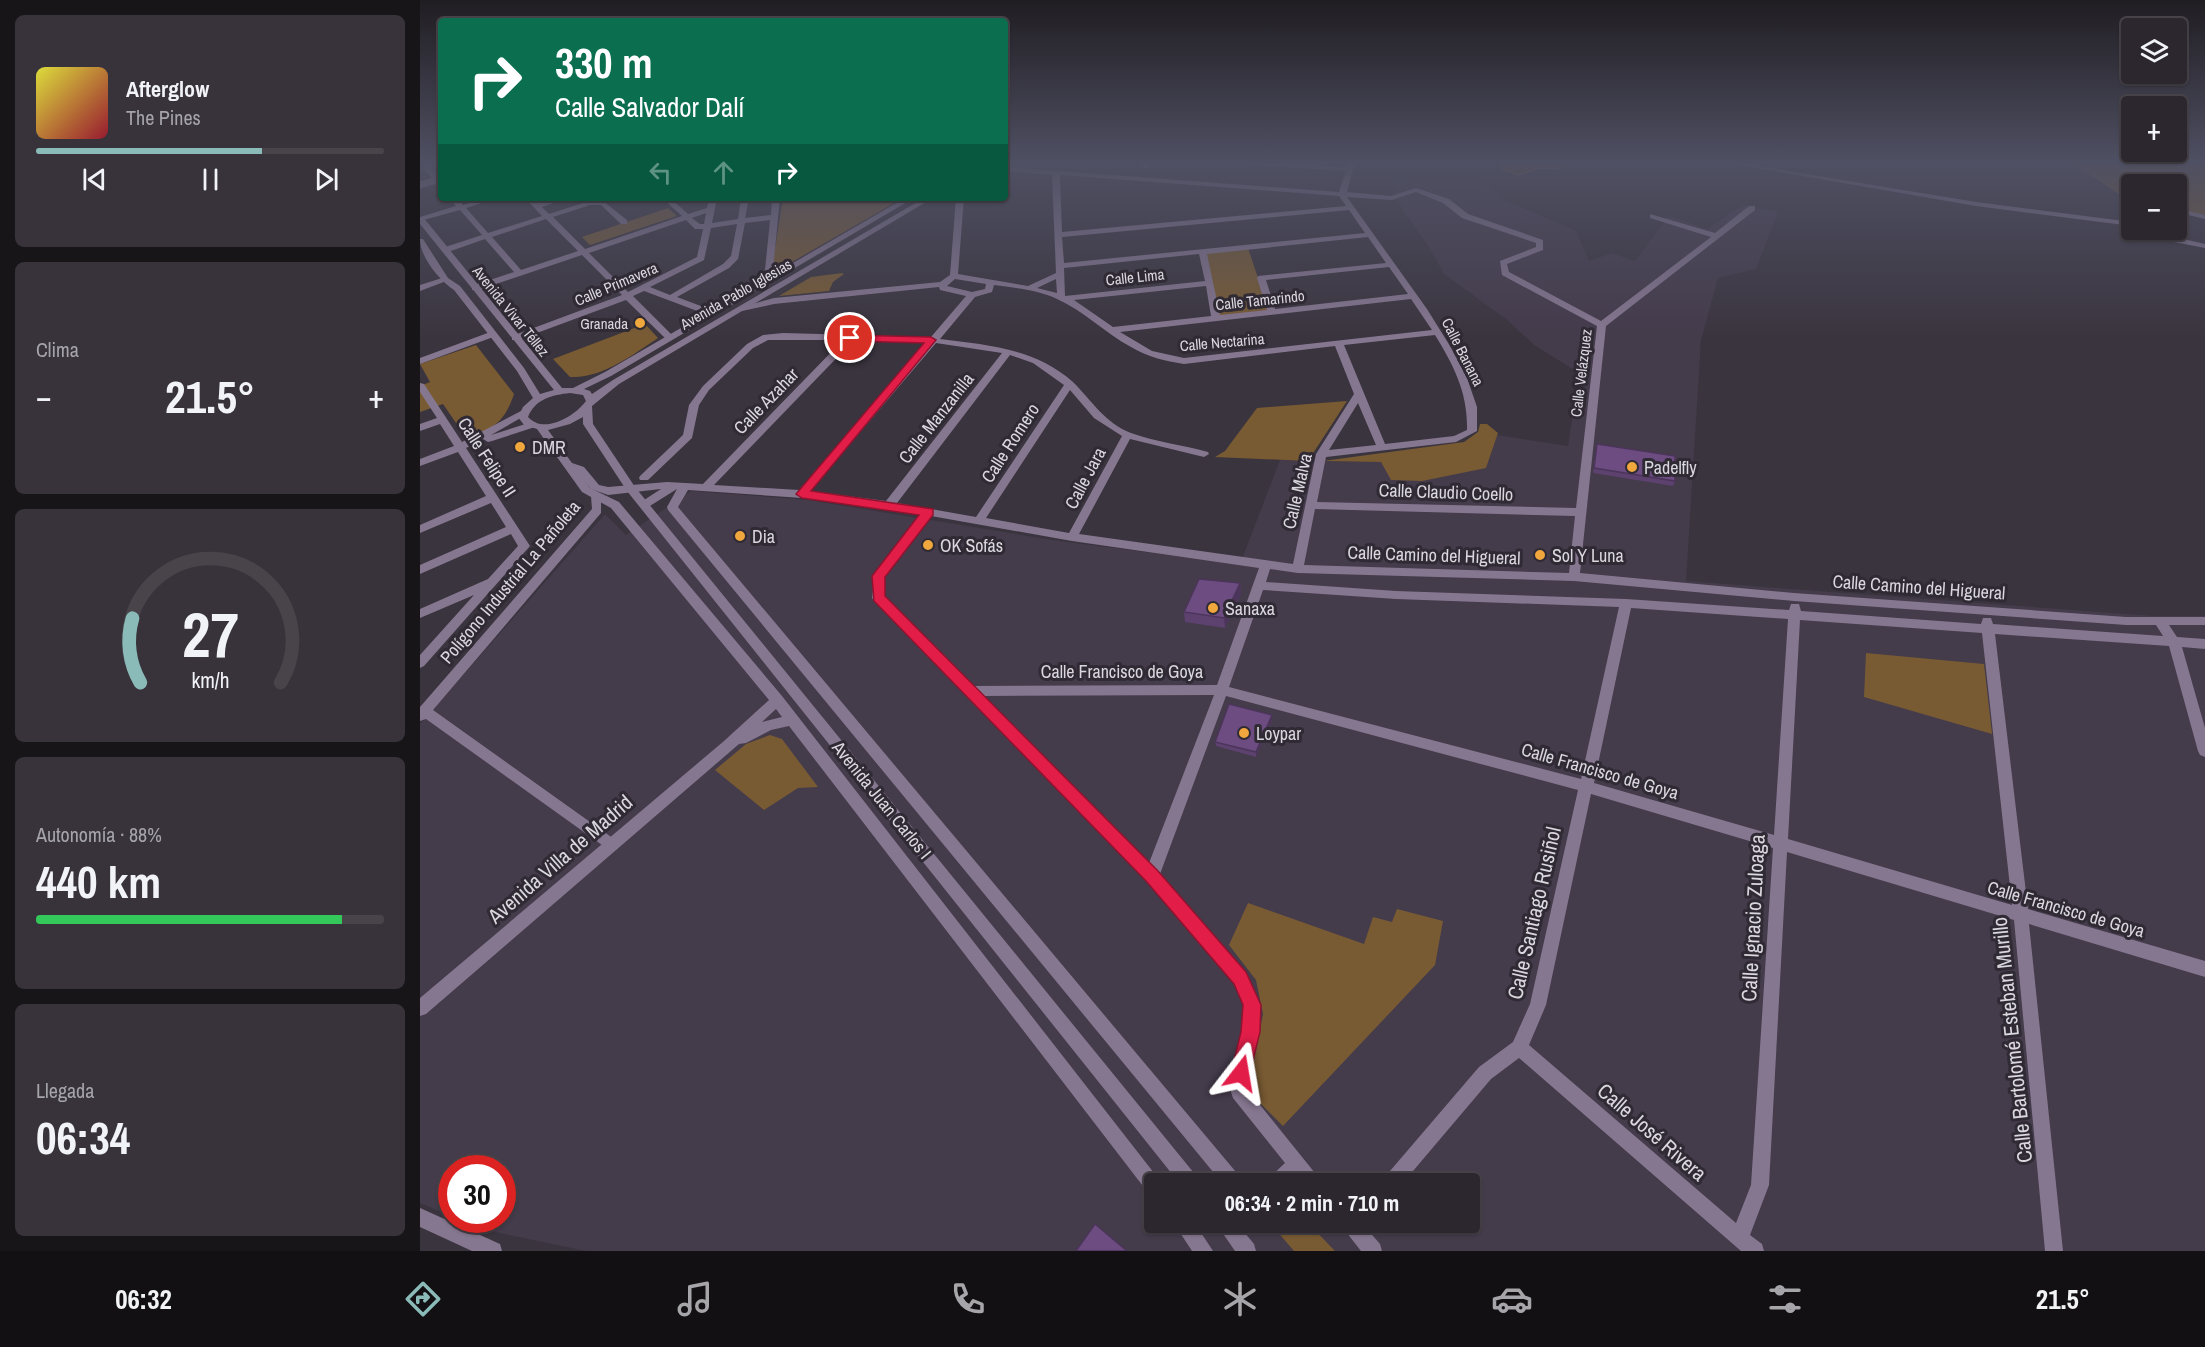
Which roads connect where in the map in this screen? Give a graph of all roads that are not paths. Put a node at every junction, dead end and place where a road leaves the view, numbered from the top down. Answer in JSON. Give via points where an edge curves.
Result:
{"nodes":[{"id":1,"x":422,"y":221,"type":"edge"},
{"id":2,"x":473,"y":221,"type":"edge"},
{"id":3,"x":534,"y":221,"type":"edge"},
{"id":4,"x":553,"y":221,"type":"edge"},
{"id":5,"x":673,"y":221,"type":"edge"},
{"id":6,"x":691,"y":221,"type":"edge"},
{"id":7,"x":708,"y":221,"type":"edge"},
{"id":8,"x":739,"y":221,"type":"edge"},
{"id":9,"x":742,"y":221,"type":"edge"},
{"id":10,"x":773,"y":221,"type":"edge"},
{"id":11,"x":870,"y":221,"type":"edge"},
{"id":12,"x":889,"y":221,"type":"edge"},
{"id":13,"x":958,"y":221,"type":"edge"},
{"id":14,"x":1059,"y":221,"type":"edge"},
{"id":15,"x":1174,"y":221,"type":"edge"},
{"id":16,"x":1360,"y":221,"type":"edge"},
{"id":17,"x":1481,"y":221,"type":"edge"},
{"id":18,"x":1670,"y":221,"type":"edge"},
{"id":19,"x":1735,"y":221,"type":"edge"},
{"id":20,"x":707,"y":225,"type":"junction"},
{"id":21,"x":1059,"y":235,"type":"junction"},
{"id":22,"x":1369,"y":235,"type":"junction"},
{"id":23,"x":1717,"y":236,"type":"junction"},
{"id":24,"x":486,"y":237,"type":"junction"},
{"id":25,"x":2184,"y":240,"type":"edge"},
{"id":26,"x":420,"y":242,"type":"edge"},
{"id":27,"x":2205,"y":246,"type":"edge"},
{"id":28,"x":445,"y":250,"type":"junction"},
{"id":29,"x":584,"y":251,"type":"junction"},
{"id":30,"x":1203,"y":252,"type":"junction"},
{"id":31,"x":1390,"y":265,"type":"junction"},
{"id":32,"x":1059,"y":270,"type":"junction"},
{"id":33,"x":519,"y":273,"type":"junction"},
{"id":34,"x":954,"y":276,"type":"junction"},
{"id":35,"x":445,"y":280,"type":"junction"},
{"id":36,"x":768,"y":280,"type":"junction"},
{"id":37,"x":990,"y":283,"type":"junction"},
{"id":38,"x":1209,"y":283,"type":"junction"},
{"id":39,"x":942,"y":284,"type":"junction"},
{"id":40,"x":420,"y":288,"type":"edge"},
{"id":41,"x":476,"y":288,"type":"junction"},
{"id":42,"x":645,"y":288,"type":"junction"},
{"id":43,"x":1026,"y":290,"type":"junction"},
{"id":44,"x":766,"y":293,"type":"junction"},
{"id":45,"x":628,"y":295,"type":"junction"},
{"id":46,"x":972,"y":295,"type":"junction"},
{"id":47,"x":1413,"y":296,"type":"junction"},
{"id":48,"x":670,"y":298,"type":"junction"},
{"id":49,"x":1063,"y":298,"type":"junction"},
{"id":50,"x":774,"y":301,"type":"junction"},
{"id":51,"x":742,"y":308,"type":"junction"},
{"id":52,"x":1272,"y":312,"type":"junction"},
{"id":53,"x":711,"y":313,"type":"junction"},
{"id":54,"x":1216,"y":318,"type":"junction"},
{"id":55,"x":1602,"y":325,"type":"junction"},
{"id":56,"x":1111,"y":330,"type":"junction"},
{"id":57,"x":1438,"y":332,"type":"junction"},
{"id":58,"x":493,"y":334,"type":"junction"},
{"id":59,"x":669,"y":337,"type":"junction"},
{"id":60,"x":515,"y":338,"type":"junction"},
{"id":61,"x":850,"y":338,"type":"junction"},
{"id":62,"x":931,"y":340,"type":"junction"},
{"id":63,"x":1338,"y":343,"type":"junction"},
{"id":64,"x":420,"y":348,"type":"edge"},
{"id":65,"x":1008,"y":351,"type":"junction"},
{"id":66,"x":423,"y":359,"type":"edge"},
{"id":67,"x":1069,"y":384,"type":"junction"},
{"id":68,"x":421,"y":386,"type":"edge"},
{"id":69,"x":575,"y":390,"type":"junction"},
{"id":70,"x":560,"y":391,"type":"junction"},
{"id":71,"x":1359,"y":394,"type":"junction"},
{"id":72,"x":538,"y":399,"type":"junction"},
{"id":73,"x":589,"y":404,"type":"junction"},
{"id":74,"x":523,"y":413,"type":"junction"},
{"id":75,"x":443,"y":419,"type":"junction"},
{"id":76,"x":536,"y":426,"type":"junction"},
{"id":77,"x":420,"y":428,"type":"edge"},
{"id":78,"x":1126,"y":435,"type":"junction"},
{"id":79,"x":461,"y":447,"type":"junction"},
{"id":80,"x":1382,"y":448,"type":"junction"},
{"id":81,"x":1204,"y":454,"type":"dead end"},
{"id":82,"x":1320,"y":454,"type":"junction"},
{"id":83,"x":420,"y":463,"type":"edge"},
{"id":84,"x":569,"y":465,"type":"junction"},
{"id":85,"x":644,"y":478,"type":"junction"},
{"id":86,"x":628,"y":484,"type":"junction"},
{"id":87,"x":675,"y":486,"type":"junction"},
{"id":88,"x":706,"y":487,"type":"junction"},
{"id":89,"x":802,"y":494,"type":"junction"},
{"id":90,"x":596,"y":496,"type":"junction"},
{"id":91,"x":494,"y":497,"type":"junction"},
{"id":92,"x":645,"y":505,"type":"junction"},
{"id":93,"x":889,"y":505,"type":"junction"},
{"id":94,"x":1310,"y":505,"type":"junction"},
{"id":95,"x":928,"y":512,"type":"junction"},
{"id":96,"x":1580,"y":512,"type":"junction"},
{"id":97,"x":980,"y":519,"type":"junction"},
{"id":98,"x":421,"y":526,"type":"edge"},
{"id":99,"x":513,"y":529,"type":"junction"},
{"id":100,"x":1072,"y":537,"type":"junction"},
{"id":101,"x":1266,"y":565,"type":"junction"},
{"id":102,"x":1298,"y":569,"type":"junction"},
{"id":103,"x":420,"y":570,"type":"edge"},
{"id":104,"x":1574,"y":577,"type":"junction"},
{"id":105,"x":493,"y":581,"type":"junction"},
{"id":106,"x":1259,"y":585,"type":"junction"},
{"id":107,"x":1794,"y":597,"type":"junction"},
{"id":108,"x":1626,"y":603,"type":"junction"},
{"id":109,"x":1986,"y":610,"type":"junction"},
{"id":110,"x":420,"y":614,"type":"edge"},
{"id":111,"x":1795,"y":614,"type":"junction"},
{"id":112,"x":2159,"y":621,"type":"junction"},
{"id":113,"x":2205,"y":621,"type":"edge"},
{"id":114,"x":1988,"y":627,"type":"junction"},
{"id":115,"x":2174,"y":642,"type":"junction"},
{"id":116,"x":2205,"y":644,"type":"edge"},
{"id":117,"x":420,"y":663,"type":"edge"},
{"id":118,"x":1222,"y":690,"type":"junction"},
{"id":119,"x":972,"y":692,"type":"junction"},
{"id":120,"x":777,"y":700,"type":"junction"},
{"id":121,"x":422,"y":713,"type":"edge"},
{"id":122,"x":791,"y":720,"type":"junction"},
{"id":123,"x":729,"y":745,"type":"junction"},
{"id":124,"x":2205,"y":751,"type":"edge"},
{"id":125,"x":1585,"y":786,"type":"junction"},
{"id":126,"x":609,"y":844,"type":"junction"},
{"id":127,"x":1779,"y":844,"type":"junction"},
{"id":128,"x":1152,"y":876,"type":"junction"},
{"id":129,"x":2021,"y":916,"type":"junction"},
{"id":130,"x":2205,"y":969,"type":"edge"},
{"id":131,"x":420,"y":1008,"type":"edge"},
{"id":132,"x":1519,"y":1048,"type":"junction"},
{"id":133,"x":1296,"y":1165,"type":"junction"},
{"id":134,"x":1183,"y":1173,"type":"edge"},
{"id":135,"x":1226,"y":1173,"type":"edge"},
{"id":136,"x":1287,"y":1173,"type":"edge"},
{"id":137,"x":1303,"y":1173,"type":"edge"},
{"id":138,"x":1399,"y":1173,"type":"edge"},
{"id":139,"x":1144,"y":1174,"type":"edge"},
{"id":140,"x":420,"y":1216,"type":"edge"},
{"id":141,"x":1190,"y":1233,"type":"edge"},
{"id":142,"x":1232,"y":1233,"type":"edge"},
{"id":143,"x":1359,"y":1233,"type":"edge"},
{"id":144,"x":1740,"y":1237,"type":"junction"},
{"id":145,"x":493,"y":1251,"type":"edge"},
{"id":146,"x":1204,"y":1251,"type":"edge"},
{"id":147,"x":1246,"y":1251,"type":"edge"},
{"id":148,"x":1373,"y":1251,"type":"edge"},
{"id":149,"x":1755,"y":1251,"type":"edge"},
{"id":150,"x":2054,"y":1251,"type":"edge"}],
"edges":[{"from":1,"to":28,"type":"street","name":"Avenida Vivar Téllez"},
{"from":2,"to":24,"type":"street"},
{"from":3,"to":24,"type":"street"},
{"from":4,"to":29,"type":"street"},
{"from":5,"to":29,"type":"street"},
{"from":6,"to":20,"type":"street","via":[[698,228]]},
{"from":7,"to":20,"type":"street","name":"Calle Primavera"},
{"from":8,"to":20,"type":"street"},
{"from":9,"to":48,"type":"street","via":[[735,257]]},
{"from":10,"to":36,"type":"street"},
{"from":11,"to":36,"type":"street","name":"Avenida Pablo Iglesias"},
{"from":12,"to":44,"type":"street","name":"Avenida Pablo Iglesias"},
{"from":13,"to":34,"type":"street"},
{"from":14,"to":21,"type":"street"},
{"from":15,"to":21,"type":"street"},
{"from":16,"to":22,"type":"street","name":"Calle Banana"},
{"from":17,"to":55,"type":"street","via":[[1540,242],[1540,248],[1503,263],[1505,273]]},
{"from":18,"to":23,"type":"street"},
{"from":19,"to":23,"type":"street","name":"Calle Velázquez"},
{"from":20,"to":42,"type":"street","name":"Calle Primavera","via":[[701,258]]},
{"from":21,"to":32,"type":"street"},
{"from":22,"to":30,"type":"street"},
{"from":22,"to":31,"type":"street","name":"Calle Banana"},
{"from":23,"to":55,"type":"street","name":"Calle Velázquez"},
{"from":24,"to":28,"type":"street"},
{"from":24,"to":33,"type":"street"},
{"from":25,"to":27,"type":"street"},
{"from":26,"to":35,"type":"street","name":"Avenida Vivar Téllez"},
{"from":28,"to":41,"type":"street","name":"Avenida Vivar Téllez"},
{"from":29,"to":33,"type":"street"},
{"from":29,"to":45,"type":"street"},
{"from":30,"to":32,"type":"street"},
{"from":30,"to":38,"type":"street"},
{"from":31,"to":47,"type":"street","name":"Calle Banana"},
{"from":31,"to":52,"type":"street","via":[[1261,278]]},
{"from":32,"to":43,"type":"street","via":[[1048,283]]},
{"from":32,"to":49,"type":"street"},
{"from":33,"to":41,"type":"street"},
{"from":34,"to":37,"type":"street","name":"Calle Nectarina"},
{"from":34,"to":39,"type":"street"},
{"from":35,"to":40,"type":"street"},
{"from":35,"to":58,"type":"street","name":"Avenida Vivar Téllez","via":[[458,288]]},
{"from":36,"to":53,"type":"street","name":"Avenida Pablo Iglesias"},
{"from":37,"to":43,"type":"street","name":"Calle Nectarina"},
{"from":37,"to":46,"type":"street","via":[[988,290]]},
{"from":38,"to":49,"type":"street","name":"Calle Lima"},
{"from":38,"to":54,"type":"street"},
{"from":39,"to":46,"type":"street","via":[[943,288]]},
{"from":39,"to":50,"type":"street"},
{"from":41,"to":60,"type":"street","name":"Avenida Vivar Téllez"},
{"from":42,"to":45,"type":"street","name":"Calle Primavera"},
{"from":42,"to":48,"type":"street"},
{"from":43,"to":49,"type":"street","name":"Calle Nectarina"},
{"from":44,"to":50,"type":"street"},
{"from":44,"to":51,"type":"street","name":"Avenida Pablo Iglesias"},
{"from":45,"to":59,"type":"street"},
{"from":45,"to":60,"type":"street","name":"Calle Primavera"},
{"from":46,"to":62,"type":"street"},
{"from":47,"to":52,"type":"street","name":"Calle Tamarindo"},
{"from":47,"to":57,"type":"street","name":"Calle Banana"},
{"from":48,"to":53,"type":"street"},
{"from":49,"to":56,"type":"street","name":"Calle Nectarina"},
{"from":50,"to":51,"type":"street"},
{"from":51,"to":73,"type":"street","name":"Avenida Pablo Iglesias","via":[[616,382]]},
{"from":52,"to":54,"type":"street","name":"Calle Tamarindo"},
{"from":53,"to":59,"type":"street","name":"Avenida Pablo Iglesias"},
{"from":54,"to":56,"type":"street","name":"Calle Tamarindo"},
{"from":55,"to":96,"type":"street","name":"Calle Velázquez"},
{"from":56,"to":63,"type":"street","name":"Calle Nectarina","via":[[1148,354],[1184,361]]},
{"from":57,"to":63,"type":"street","name":"Calle Nectarina"},
{"from":57,"to":80,"type":"street","name":"Calle Banana","via":[[1465,382],[1475,419],[1472,431],[1456,439]]},
{"from":58,"to":66,"type":"street"},
{"from":58,"to":72,"type":"street","name":"Avenida Vivar Téllez"},
{"from":59,"to":69,"type":"street","name":"Avenida Pablo Iglesias"},
{"from":60,"to":70,"type":"street","name":"Avenida Vivar Téllez"},
{"from":61,"to":62,"type":"street"},
{"from":61,"to":85,"type":"street","via":[[766,337],[750,346],[706,388],[694,405],[688,436]]},
{"from":61,"to":88,"type":"street","name":"Calle Azahar"},
{"from":62,"to":65,"type":"street"},
{"from":62,"to":89,"type":"street"},
{"from":63,"to":71,"type":"street"},
{"from":64,"to":66,"type":"street"},
{"from":65,"to":67,"type":"street","via":[[1036,361]]},
{"from":65,"to":93,"type":"street","name":"Calle Manzanilla"},
{"from":67,"to":78,"type":"street","via":[[1097,416]]},
{"from":67,"to":97,"type":"street","name":"Calle Romero"},
{"from":68,"to":75,"type":"street","name":"Calle Felipe II"},
{"from":69,"to":70,"type":"street"},
{"from":69,"to":73,"type":"street","via":[[587,393]]},
{"from":70,"to":72,"type":"street"},
{"from":71,"to":80,"type":"street"},
{"from":71,"to":82,"type":"street","name":"Calle Malva"},
{"from":72,"to":74,"type":"street"},
{"from":73,"to":76,"type":"street","name":"Avenida Pablo Iglesias","via":[[569,420]]},
{"from":73,"to":86,"type":"street","name":"Avenida Juan Carlos I","via":[[588,424]]},
{"from":74,"to":76,"type":"street","name":"Avenida Juan Carlos I","via":[[524,421]]},
{"from":74,"to":79,"type":"street"},
{"from":75,"to":77,"type":"street"},
{"from":75,"to":79,"type":"street","name":"Calle Felipe II"},
{"from":76,"to":79,"type":"street","name":"Avenida Pablo Iglesias"},
{"from":76,"to":84,"type":"street","name":"Avenida Juan Carlos I"},
{"from":78,"to":81,"type":"street"},
{"from":78,"to":100,"type":"street","name":"Calle Jara"},
{"from":79,"to":83,"type":"street"},
{"from":79,"to":91,"type":"street","name":"Calle Felipe II"},
{"from":80,"to":82,"type":"street","name":"Calle Banana"},
{"from":82,"to":94,"type":"street","name":"Calle Malva"},
{"from":84,"to":86,"type":"street","name":"Calle Camino del Higueral","via":[[580,469],[595,487],[608,491]]},
{"from":84,"to":90,"type":"street","name":"Avenida Juan Carlos I","via":[[586,490]]},
{"from":85,"to":86,"type":"street","name":"Calle Camino del Higueral"},
{"from":85,"to":87,"type":"street","name":"Calle Camino del Higueral"},
{"from":86,"to":87,"type":"street","name":"Calle Camino del Higueral"},
{"from":86,"to":92,"type":"street","name":"Avenida Juan Carlos I"},
{"from":87,"to":88,"type":"street","name":"Calle Camino del Higueral"},
{"from":87,"to":92,"type":"street"},
{"from":87,"to":135,"type":"street","via":[[672,507]]},
{"from":88,"to":89,"type":"street","name":"Calle Camino del Higueral"},
{"from":89,"to":93,"type":"street","name":"Calle Camino del Higueral"},
{"from":90,"to":120,"type":"street","name":"Avenida Juan Carlos I","via":[[615,505]]},
{"from":90,"to":121,"type":"street","name":"Polígono Industrial La Pañoleta","via":[[597,510]]},
{"from":91,"to":98,"type":"street"},
{"from":91,"to":99,"type":"street","name":"Calle Felipe II"},
{"from":92,"to":134,"type":"street","name":"Avenida Juan Carlos I"},
{"from":93,"to":95,"type":"street","name":"Calle Camino del Higueral"},
{"from":94,"to":96,"type":"street","name":"Calle Claudio Coello"},
{"from":94,"to":102,"type":"street","name":"Calle Malva"},
{"from":95,"to":97,"type":"street","name":"Calle Camino del Higueral"},
{"from":95,"to":119,"type":"street","via":[[879,576],[878,598]]},
{"from":96,"to":104,"type":"street","name":"Calle Velázquez"},
{"from":97,"to":100,"type":"street","name":"Calle Camino del Higueral"},
{"from":99,"to":103,"type":"street"},
{"from":99,"to":105,"type":"street","name":"Calle Felipe II","via":[[524,546]]},
{"from":100,"to":101,"type":"street","name":"Calle Camino del Higueral"},
{"from":101,"to":102,"type":"street","name":"Calle Camino del Higueral"},
{"from":101,"to":106,"type":"street"},
{"from":102,"to":104,"type":"street","name":"Calle Camino del Higueral"},
{"from":104,"to":107,"type":"street","name":"Calle Camino del Higueral"},
{"from":105,"to":110,"type":"street"},
{"from":105,"to":117,"type":"street"},
{"from":106,"to":108,"type":"street","name":"Calle Camino del Higueral","via":[[1396,595]]},
{"from":106,"to":118,"type":"street"},
{"from":107,"to":109,"type":"street","name":"Calle Camino del Higueral"},
{"from":107,"to":111,"type":"street","name":"Calle Ignacio Zuloaga"},
{"from":108,"to":111,"type":"street","name":"Calle Camino del Higueral"},
{"from":108,"to":125,"type":"street","name":"Calle Santiago Rusiñol"},
{"from":109,"to":112,"type":"street","name":"Calle Camino del Higueral"},
{"from":109,"to":114,"type":"street","name":"Calle Bartolomé Esteban Murillo"},
{"from":111,"to":114,"type":"street","name":"Calle Camino del Higueral"},
{"from":111,"to":127,"type":"street","name":"Calle Ignacio Zuloaga"},
{"from":112,"to":113,"type":"street","name":"Calle Camino del Higueral"},
{"from":112,"to":115,"type":"street"},
{"from":114,"to":115,"type":"street","name":"Calle Camino del Higueral"},
{"from":114,"to":129,"type":"street","name":"Calle Bartolomé Esteban Murillo"},
{"from":115,"to":116,"type":"street","name":"Calle Camino del Higueral"},
{"from":115,"to":124,"type":"street"},
{"from":118,"to":119,"type":"street","name":"Calle Francisco de Goya"},
{"from":118,"to":125,"type":"street","name":"Calle Francisco de Goya"},
{"from":118,"to":128,"type":"street"},
{"from":119,"to":128,"type":"street"},
{"from":120,"to":122,"type":"street","name":"Avenida Juan Carlos I"},
{"from":120,"to":123,"type":"street"},
{"from":121,"to":126,"type":"street"},
{"from":122,"to":123,"type":"street","via":[[768,725]]},
{"from":122,"to":139,"type":"street","name":"Avenida Juan Carlos I"},
{"from":123,"to":126,"type":"street","name":"Avenida Villa de Madrid"},
{"from":125,"to":127,"type":"street","name":"Calle Francisco de Goya"},
{"from":125,"to":132,"type":"street","name":"Calle Santiago Rusiñol","via":[[1538,1005]]},
{"from":126,"to":131,"type":"street","name":"Avenida Villa de Madrid"},
{"from":127,"to":129,"type":"street","name":"Calle Francisco de Goya"},
{"from":127,"to":144,"type":"street","name":"Calle Ignacio Zuloaga","via":[[1761,1185]]},
{"from":128,"to":133,"type":"street","via":[[1207,937],[1248,991],[1251,1032],[1239,1092]]},
{"from":129,"to":130,"type":"street","name":"Calle Francisco de Goya"},
{"from":129,"to":150,"type":"street","name":"Calle Bartolomé Esteban Murillo"},
{"from":132,"to":138,"type":"street","name":"Calle Santiago Rusiñol","via":[[1485,1073]]},
{"from":132,"to":144,"type":"street","name":"Calle José Rivera"},
{"from":133,"to":136,"type":"street"},
{"from":133,"to":137,"type":"street"},
{"from":140,"to":145,"type":"street"},
{"from":141,"to":146,"type":"street"},
{"from":142,"to":147,"type":"street"},
{"from":143,"to":148,"type":"street"},
{"from":144,"to":149,"type":"street","name":"Calle José Rivera"}]}
